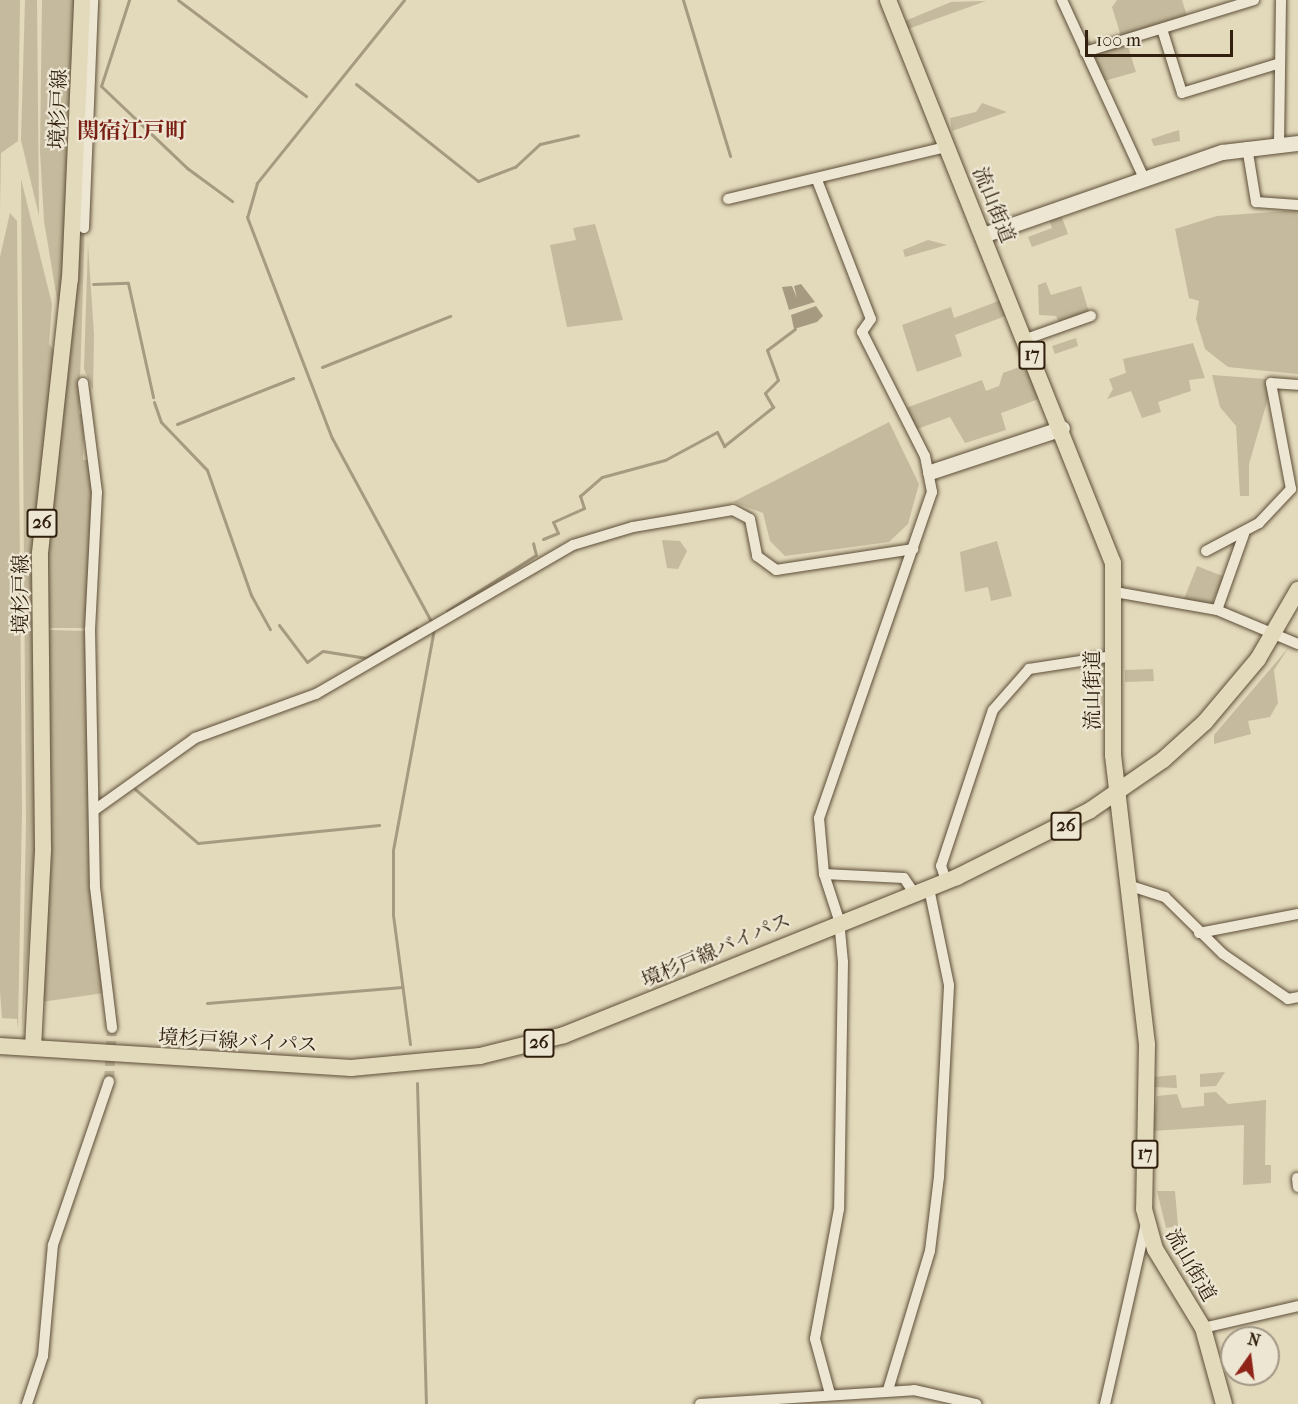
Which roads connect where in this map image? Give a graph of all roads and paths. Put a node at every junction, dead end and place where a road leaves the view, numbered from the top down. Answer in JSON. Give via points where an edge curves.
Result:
{"nodes":[{"id":1,"x":82,"y":0,"type":"edge"},
{"id":2,"x":93,"y":0,"type":"edge"},
{"id":3,"x":888,"y":0,"type":"edge"},
{"id":4,"x":1062,"y":0,"type":"edge"},
{"id":5,"x":1254,"y":0,"type":"edge"},
{"id":6,"x":1281,"y":0,"type":"edge"},
{"id":7,"x":1162,"y":29,"type":"junction"},
{"id":8,"x":1085,"y":51,"type":"junction"},
{"id":9,"x":1280,"y":63,"type":"junction"},
{"id":10,"x":1298,"y":143,"type":"edge"},
{"id":11,"x":1279,"y":144,"type":"junction"},
{"id":12,"x":947,"y":147,"type":"junction"},
{"id":13,"x":1247,"y":147,"type":"junction"},
{"id":14,"x":1143,"y":176,"type":"junction"},
{"id":15,"x":817,"y":180,"type":"junction"},
{"id":16,"x":728,"y":199,"type":"dead end"},
{"id":17,"x":1298,"y":206,"type":"edge"},
{"id":18,"x":84,"y":228,"type":"dead end"},
{"id":19,"x":984,"y":236,"type":"junction"},
{"id":20,"x":1091,"y":316,"type":"dead end"},
{"id":21,"x":1026,"y":339,"type":"junction"},
{"id":22,"x":83,"y":383,"type":"dead end"},
{"id":23,"x":1298,"y":385,"type":"edge"},
{"id":24,"x":1062,"y":428,"type":"junction"},
{"id":25,"x":930,"y":472,"type":"junction"},
{"id":26,"x":1244,"y":534,"type":"junction"},
{"id":27,"x":913,"y":549,"type":"junction"},
{"id":28,"x":1206,"y":551,"type":"dead end"},
{"id":29,"x":1298,"y":590,"type":"edge"},
{"id":30,"x":1115,"y":592,"type":"junction"},
{"id":31,"x":1217,"y":610,"type":"junction"},
{"id":32,"x":1274,"y":633,"type":"junction"},
{"id":33,"x":1298,"y":644,"type":"edge"},
{"id":34,"x":1113,"y":656,"type":"junction"},
{"id":35,"x":1118,"y":793,"type":"junction"},
{"id":36,"x":96,"y":809,"type":"junction"},
{"id":37,"x":824,"y":874,"type":"junction"},
{"id":38,"x":946,"y":881,"type":"junction"},
{"id":39,"x":1131,"y":886,"type":"junction"},
{"id":40,"x":921,"y":890,"type":"junction"},
{"id":41,"x":1298,"y":914,"type":"edge"},
{"id":42,"x":839,"y":920,"type":"junction"},
{"id":43,"x":1199,"y":933,"type":"junction"},
{"id":44,"x":1298,"y":997,"type":"edge"},
{"id":45,"x":112,"y":1028,"type":"tunnel mouth"},
{"id":46,"x":1,"y":1046,"type":"edge"},
{"id":47,"x":33,"y":1048,"type":"junction"},
{"id":48,"x":109,"y":1081,"type":"tunnel mouth"},
{"id":49,"x":1297,"y":1178,"type":"edge"},
{"id":50,"x":1298,"y":1187,"type":"edge"},
{"id":51,"x":1146,"y":1222,"type":"junction"},
{"id":52,"x":1298,"y":1306,"type":"edge"},
{"id":53,"x":1203,"y":1328,"type":"junction"},
{"id":54,"x":888,"y":1390,"type":"junction"},
{"id":55,"x":830,"y":1394,"type":"junction"},
{"id":56,"x":27,"y":1404,"type":"edge"},
{"id":57,"x":700,"y":1404,"type":"edge"},
{"id":58,"x":976,"y":1404,"type":"edge"},
{"id":59,"x":1105,"y":1404,"type":"edge"},
{"id":60,"x":1224,"y":1404,"type":"edge"}],
"edges":[{"from":1,"to":47,"type":"main road","name":"境杉戸線","number":"26","via":[[70,279],[40,553],[43,791]]},
{"from":2,"to":18,"type":"street"},
{"from":3,"to":12,"type":"main road","name":"流山街道","number":"17"},
{"from":4,"to":8,"type":"street"},
{"from":5,"to":7,"type":"street"},
{"from":6,"to":9,"type":"street"},
{"from":7,"to":8,"type":"street"},
{"from":7,"to":9,"type":"street","via":[[1182,93]]},
{"from":8,"to":14,"type":"street"},
{"from":9,"to":11,"type":"street"},
{"from":10,"to":11,"type":"street"},
{"from":11,"to":13,"type":"street"},
{"from":12,"to":15,"type":"street"},
{"from":12,"to":19,"type":"main road","name":"流山街道","number":"17"},
{"from":13,"to":14,"type":"street"},
{"from":13,"to":17,"type":"street","via":[[1256,202]]},
{"from":14,"to":19,"type":"street"},
{"from":15,"to":16,"type":"street"},
{"from":15,"to":25,"type":"street","via":[[871,319],[862,332]]},
{"from":19,"to":21,"type":"main road","name":"流山街道","number":"17"},
{"from":20,"to":21,"type":"street"},
{"from":21,"to":24,"type":"main road","name":"流山街道","number":"17"},
{"from":22,"to":36,"type":"street","via":[[97,492],[90,629]]},
{"from":23,"to":26,"type":"street","via":[[1271,383],[1293,485]]},
{"from":24,"to":25,"type":"street"},
{"from":24,"to":30,"type":"main road","name":"流山街道","number":"17","via":[[1109,546]]},
{"from":25,"to":27,"type":"street","via":[[929,506]]},
{"from":26,"to":28,"type":"street"},
{"from":26,"to":31,"type":"street"},
{"from":27,"to":36,"type":"street","via":[[776,570],[757,556],[747,516],[715,511],[633,527],[560,550],[316,694],[195,738]]},
{"from":27,"to":37,"type":"street","via":[[819,818]]},
{"from":29,"to":32,"type":"main road","name":"境杉戸線バイパス"},
{"from":30,"to":31,"type":"street"},
{"from":30,"to":34,"type":"main road","name":"流山街道","number":"17"},
{"from":31,"to":32,"type":"street"},
{"from":32,"to":33,"type":"street"},
{"from":32,"to":35,"type":"main road","name":"境杉戸線バイパス","via":[[1205,722]]},
{"from":34,"to":35,"type":"main road","name":"流山街道","number":"17"},
{"from":34,"to":38,"type":"street","via":[[1029,669],[993,710],[941,866]]},
{"from":35,"to":38,"type":"main road","name":"境杉戸線バイパス","number":"26","via":[[1060,829]]},
{"from":35,"to":39,"type":"main road","name":"流山街道","number":"17"},
{"from":36,"to":45,"type":"street","via":[[94,887]]},
{"from":37,"to":40,"type":"street","via":[[904,878]]},
{"from":37,"to":42,"type":"street"},
{"from":38,"to":40,"type":"main road","name":"境杉戸線バイパス","number":"26"},
{"from":39,"to":43,"type":"street","via":[[1165,897]]},
{"from":39,"to":51,"type":"main road","name":"流山街道","number":"17","via":[[1148,1044]]},
{"from":40,"to":42,"type":"main road","name":"境杉戸線バイパス","number":"26"},
{"from":40,"to":54,"type":"street","via":[[949,986],[939,1176],[930,1251]]},
{"from":41,"to":43,"type":"street"},
{"from":42,"to":47,"type":"main road","name":"境杉戸線バイパス","number":"26","via":[[564,1035],[480,1056],[394,1066],[291,1067]]},
{"from":42,"to":55,"type":"street","via":[[839,1209],[815,1339]]},
{"from":43,"to":44,"type":"street","via":[[1288,999]]},
{"from":46,"to":47,"type":"main road","number":"26"},
{"from":48,"to":56,"type":"street","via":[[53,1245],[43,1356]]},
{"from":49,"to":50,"type":"street"},
{"from":51,"to":53,"type":"main road","name":"流山街道","number":"17","via":[[1162,1262]]},
{"from":51,"to":59,"type":"street"},
{"from":52,"to":53,"type":"street"},
{"from":53,"to":60,"type":"main road","name":"流山街道","number":"17"},
{"from":54,"to":55,"type":"street"},
{"from":54,"to":58,"type":"street","via":[[940,1392]]},
{"from":55,"to":57,"type":"street"}]}
